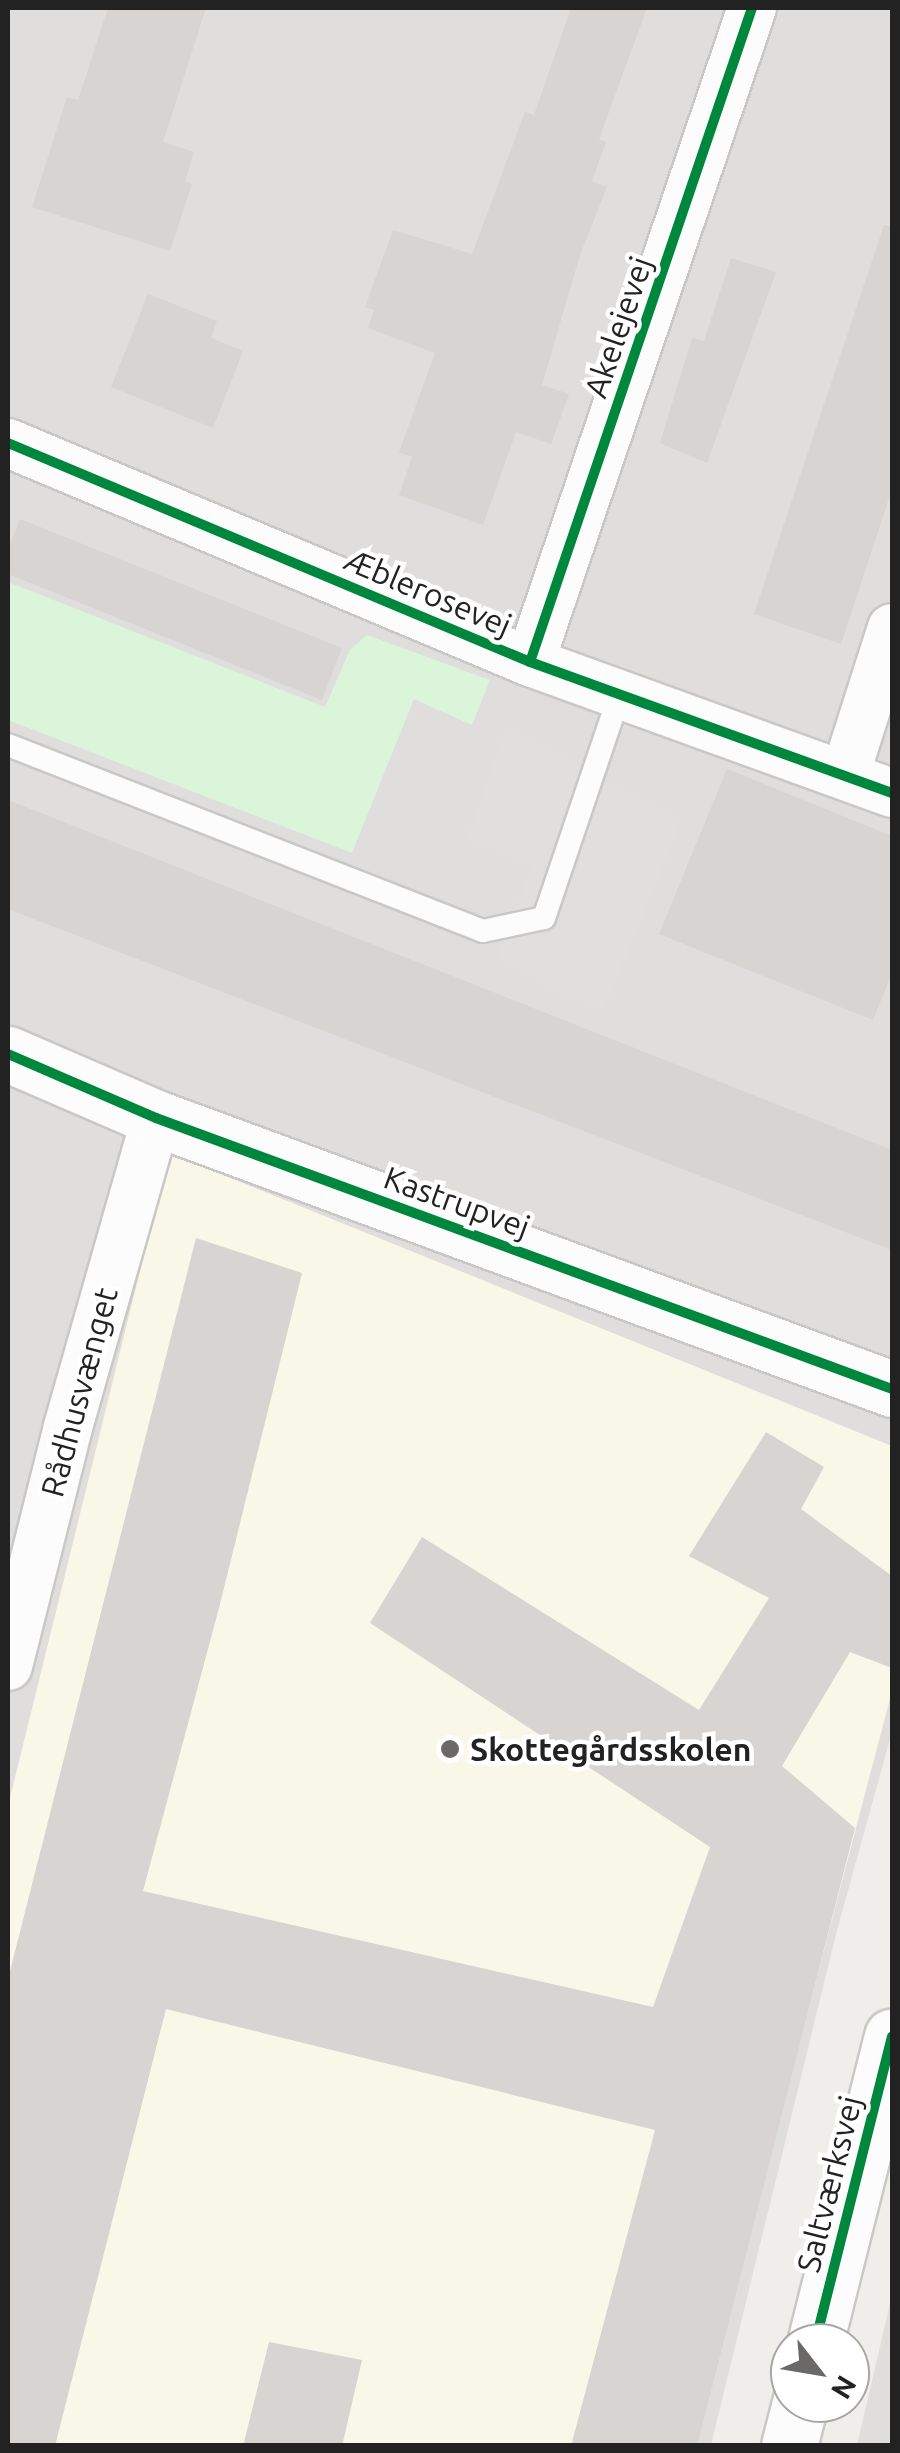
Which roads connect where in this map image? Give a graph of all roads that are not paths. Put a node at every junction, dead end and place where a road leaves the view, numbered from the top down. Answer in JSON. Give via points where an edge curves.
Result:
{"nodes":[{"id":1,"x":752,"y":8,"type":"edge"},
{"id":2,"x":8,"y":443,"type":"edge"},
{"id":3,"x":892,"y":628,"type":"edge"},
{"id":4,"x":530,"y":662,"type":"junction"},
{"id":5,"x":620,"y":694,"type":"junction"},
{"id":6,"x":8,"y":746,"type":"edge"},
{"id":7,"x":845,"y":775,"type":"junction"},
{"id":8,"x":892,"y":793,"type":"edge"},
{"id":9,"x":8,"y":1054,"type":"edge"},
{"id":10,"x":156,"y":1118,"type":"junction"},
{"id":11,"x":892,"y":1389,"type":"edge"},
{"id":12,"x":8,"y":1666,"type":"edge"},
{"id":13,"x":892,"y":2037,"type":"edge"},
{"id":14,"x":820,"y":2323,"type":"edge"}],
"edges":[{"from":1,"to":4,"type":"street","name":"Akelejevej"},
{"from":2,"to":4,"type":"street","name":"Æblerosevej"},
{"from":3,"to":7,"type":"street"},
{"from":4,"to":5,"type":"street","name":"Æblerosevej"},
{"from":5,"to":6,"type":"lane","via":[[544,918],[483,931]]},
{"from":5,"to":7,"type":"street","name":"Æblerosevej"},
{"from":7,"to":8,"type":"street","name":"Æblerosevej"},
{"from":9,"to":10,"type":"street","name":"Kastrupvej"},
{"from":10,"to":11,"type":"street","name":"Kastrupvej"},
{"from":10,"to":12,"type":"street","name":"Rådhusvænget"},
{"from":13,"to":14,"type":"street","name":"Saltværksvej"}]}
